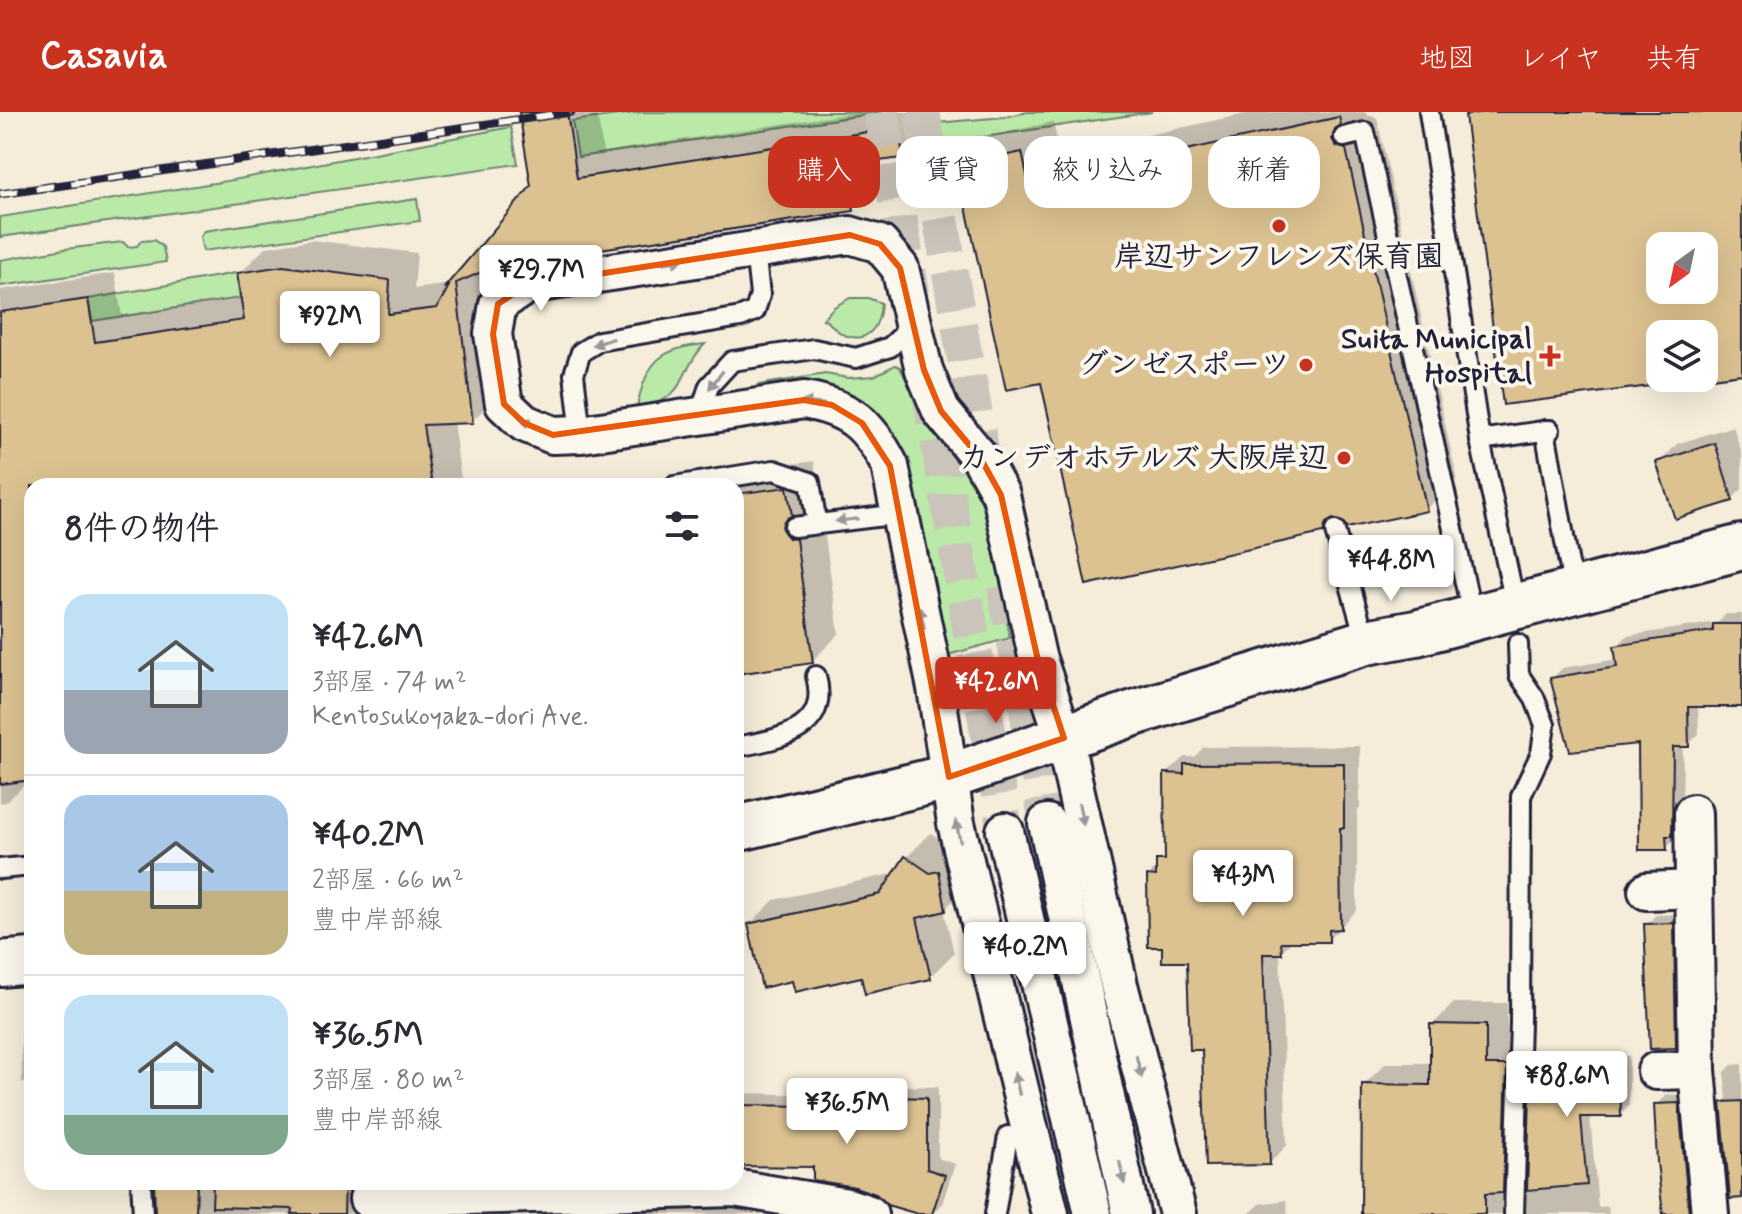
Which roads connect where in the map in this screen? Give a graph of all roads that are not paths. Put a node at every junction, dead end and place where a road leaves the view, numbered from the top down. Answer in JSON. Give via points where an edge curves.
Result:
{"nodes":[{"id":1,"x":1429,"y":112,"type":"edge"},
{"id":2,"x":1344,"y":137,"type":"dead end"},
{"id":3,"x":755,"y":250,"type":"junction"},
{"id":4,"x":913,"y":325,"type":"junction"},
{"id":5,"x":699,"y":417,"type":"junction"},
{"id":6,"x":581,"y":434,"type":"junction"},
{"id":7,"x":1480,"y":440,"type":"junction"},
{"id":8,"x":724,"y":478,"type":"edge"},
{"id":9,"x":900,"y":514,"type":"junction"},
{"id":10,"x":817,"y":524,"type":"junction"},
{"id":11,"x":794,"y":527,"type":"dead end"},
{"id":12,"x":1335,"y":531,"type":"dead end"},
{"id":13,"x":1742,"y":547,"type":"edge"},
{"id":14,"x":1574,"y":592,"type":"junction"},
{"id":15,"x":1473,"y":619,"type":"junction"},
{"id":16,"x":1517,"y":626,"type":"junction"},
{"id":17,"x":1366,"y":642,"type":"junction"},
{"id":18,"x":816,"y":676,"type":"dead end"},
{"id":19,"x":1064,"y":738,"type":"junction"},
{"id":20,"x":744,"y":745,"type":"edge"},
{"id":21,"x":949,"y":777,"type":"junction"},
{"id":22,"x":1693,"y":813,"type":"dead end"},
{"id":23,"x":1047,"y":823,"type":"tunnel mouth"},
{"id":24,"x":744,"y":827,"type":"edge"},
{"id":25,"x":1005,"y":831,"type":"tunnel mouth"},
{"id":26,"x":24,"y":867,"type":"edge"},
{"id":27,"x":0,"y":869,"type":"edge"},
{"id":28,"x":1694,"y":889,"type":"junction"},
{"id":29,"x":1647,"y":891,"type":"dead end"},
{"id":30,"x":24,"y":962,"type":"edge"},
{"id":31,"x":0,"y":964,"type":"edge"},
{"id":32,"x":1697,"y":1070,"type":"junction"},
{"id":33,"x":1656,"y":1071,"type":"dead end"},
{"id":34,"x":1008,"y":1136,"type":"dead end"},
{"id":35,"x":142,"y":1190,"type":"edge"},
{"id":36,"x":661,"y":1190,"type":"edge"},
{"id":37,"x":744,"y":1190,"type":"edge"},
{"id":38,"x":368,"y":1198,"type":"edge"},
{"id":39,"x":143,"y":1214,"type":"edge"},
{"id":40,"x":869,"y":1214,"type":"edge"},
{"id":41,"x":995,"y":1214,"type":"edge"},
{"id":42,"x":1050,"y":1214,"type":"edge"},
{"id":43,"x":1093,"y":1214,"type":"edge"},
{"id":44,"x":1131,"y":1214,"type":"edge"},
{"id":45,"x":1178,"y":1214,"type":"edge"},
{"id":46,"x":1514,"y":1214,"type":"edge"},
{"id":47,"x":1710,"y":1214,"type":"edge"}],
"edges":[{"from":1,"to":7,"type":"lane"},
{"from":2,"to":15,"type":"lane","via":[[1365,132]]},
{"from":3,"to":4,"type":"street","via":[[850,235],[880,244],[900,268]]},
{"from":3,"to":6,"type":"lane","one_way":true,"via":[[760,295],[755,311],[599,341],[581,352],[574,374]]},
{"from":6,"to":3,"type":"street","one_way":true,"via":[[553,435],[524,423],[504,404],[493,334],[498,304],[527,285]]},
{"from":4,"to":5,"type":"lane","one_way":true,"via":[[890,347],[856,358],[814,349],[732,361],[709,386]]},
{"from":4,"to":19,"type":"street","via":[[941,411],[981,459],[1001,495],[1037,656]]},
{"from":5,"to":6,"type":"street"},
{"from":9,"to":5,"type":"street","one_way":true,"via":[[890,466],[879,444],[862,423],[832,405],[804,400]]},
{"from":7,"to":14,"type":"lane","via":[[1548,430]]},
{"from":7,"to":16,"type":"lane"},
{"from":8,"to":10,"type":"lane","via":[[774,470],[810,482]]},
{"from":9,"to":10,"type":"lane","one_way":true},
{"from":21,"to":9,"type":"street","one_way":true},
{"from":10,"to":11,"type":"lane"},
{"from":12,"to":17,"type":"lane"},
{"from":13,"to":14,"type":"street"},
{"from":14,"to":16,"type":"street"},
{"from":15,"to":16,"type":"street"},
{"from":15,"to":17,"type":"street"},
{"from":16,"to":46,"type":"lane","via":[[1519,675],[1545,725],[1541,753],[1521,796]]},
{"from":17,"to":19,"type":"street"},
{"from":18,"to":20,"type":"lane","via":[[816,706],[799,729]]},
{"from":19,"to":21,"type":"street"},
{"from":19,"to":45,"type":"street","one_way":true,"via":[[1119,985]]},
{"from":21,"to":24,"type":"street"},
{"from":42,"to":21,"type":"street","one_way":true,"via":[[962,853]]},
{"from":22,"to":28,"type":"street"},
{"from":23,"to":44,"type":"street","one_way":true},
{"from":25,"to":43,"type":"street"},
{"from":26,"to":27,"type":"lane"},
{"from":28,"to":29,"type":"street"},
{"from":28,"to":32,"type":"street"},
{"from":30,"to":31,"type":"street"},
{"from":32,"to":33,"type":"street"},
{"from":32,"to":47,"type":"street"},
{"from":34,"to":41,"type":"lane"},
{"from":35,"to":39,"type":"lane"},
{"from":36,"to":38,"type":"street"},
{"from":37,"to":40,"type":"street"}]}
